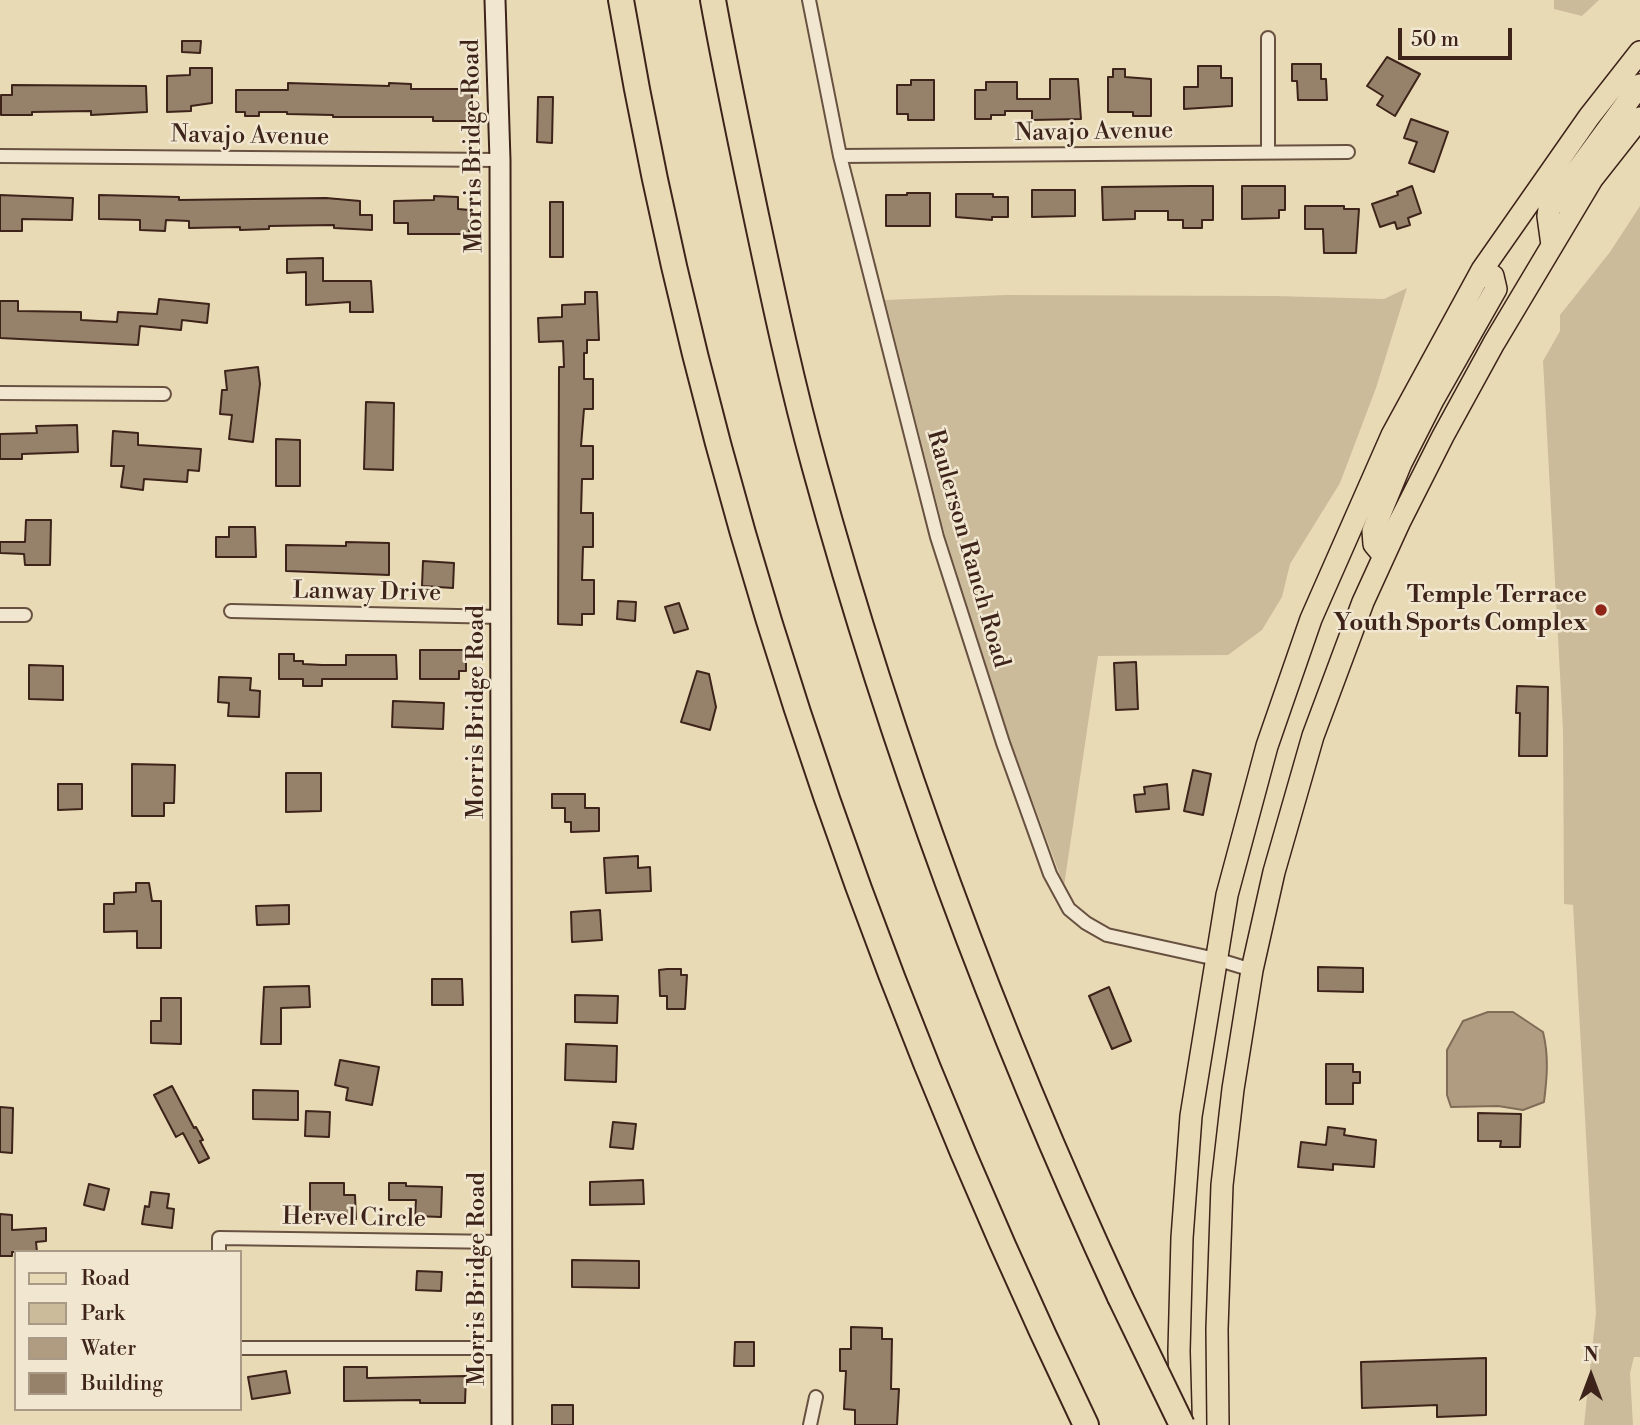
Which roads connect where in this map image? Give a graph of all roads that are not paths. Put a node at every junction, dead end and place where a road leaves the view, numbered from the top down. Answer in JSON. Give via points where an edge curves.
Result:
{"nodes":[{"id":1,"x":495,"y":0,"type":"edge"},
{"id":2,"x":621,"y":0,"type":"edge"},
{"id":3,"x":713,"y":0,"type":"edge"},
{"id":4,"x":810,"y":0,"type":"edge"},
{"id":5,"x":1268,"y":38,"type":"dead end"},
{"id":6,"x":1640,"y":52,"type":"edge"},
{"id":7,"x":1640,"y":85,"type":"edge"},
{"id":8,"x":1640,"y":117,"type":"edge"},
{"id":9,"x":1268,"y":152,"type":"junction"},
{"id":10,"x":1348,"y":152,"type":"dead end"},
{"id":11,"x":0,"y":156,"type":"edge"},
{"id":12,"x":840,"y":156,"type":"junction"},
{"id":13,"x":500,"y":160,"type":"junction"},
{"id":14,"x":1552,"y":245,"type":"junction"},
{"id":15,"x":1482,"y":271,"type":"junction"},
{"id":16,"x":0,"y":393,"type":"edge"},
{"id":17,"x":164,"y":394,"type":"dead end"},
{"id":18,"x":1384,"y":556,"type":"junction"},
{"id":19,"x":232,"y":611,"type":"dead end"},
{"id":20,"x":0,"y":615,"type":"edge"},
{"id":21,"x":25,"y":615,"type":"dead end"},
{"id":22,"x":502,"y":617,"type":"junction"},
{"id":23,"x":1216,"y":959,"type":"junction"},
{"id":24,"x":1252,"y":970,"type":"junction"},
{"id":25,"x":502,"y":1242,"type":"junction"},
{"id":26,"x":219,"y":1250,"type":"edge"},
{"id":27,"x":242,"y":1348,"type":"edge"},
{"id":28,"x":502,"y":1348,"type":"junction"},
{"id":29,"x":816,"y":1396,"type":"dead end"},
{"id":30,"x":502,"y":1425,"type":"edge"},
{"id":31,"x":810,"y":1425,"type":"edge"},
{"id":32,"x":1086,"y":1425,"type":"edge"},
{"id":33,"x":1182,"y":1425,"type":"edge"},
{"id":34,"x":1218,"y":1425,"type":"edge"}],
"edges":[{"from":1,"to":13,"type":"street","name":"Morris Bridge Road"},
{"from":2,"to":32,"type":"highway","via":[[694,348],[814,764],[920,1051],[987,1211]]},
{"from":3,"to":33,"type":"highway","bridge":true,"via":[[780,330],[815,467],[893,727],[1002,1024],[1120,1297]]},
{"from":4,"to":12,"type":"street","name":"Raulerson Ranch Road"},
{"from":5,"to":9,"type":"street"},
{"from":6,"to":15,"type":"main road"},
{"from":7,"to":14,"type":"main road","via":[[1549,209]]},
{"from":8,"to":14,"type":"main road","via":[[1591,179]]},
{"from":9,"to":10,"type":"street","name":"Navajo Avenue"},
{"from":9,"to":12,"type":"street","name":"Navajo Avenue"},
{"from":11,"to":13,"type":"street","name":"Navajo Avenue"},
{"from":12,"to":23,"type":"street","name":"Raulerson Ranch Road","via":[[937,537],[1054,883],[1069,909],[1107,935]]},
{"from":13,"to":22,"type":"street","name":"Morris Bridge Road"},
{"from":14,"to":18,"type":"main road","via":[[1449,424]]},
{"from":15,"to":18,"type":"main road","via":[[1493,276],[1496,289],[1433,400],[1382,508],[1373,531],[1374,544]]},
{"from":15,"to":23,"type":"main road","via":[[1392,435],[1311,619],[1267,746],[1227,895]]},
{"from":16,"to":17,"type":"street"},
{"from":18,"to":24,"type":"main road","via":[[1313,736]]},
{"from":19,"to":22,"type":"street","name":"Lanway Drive"},
{"from":20,"to":21,"type":"street"},
{"from":22,"to":25,"type":"street","name":"Morris Bridge Road"},
{"from":23,"to":24,"type":"street","name":"Raulerson Ranch Road"},
{"from":23,"to":33,"type":"main road","via":[[1185,1180],[1179,1351]]},
{"from":24,"to":34,"type":"main road","via":[[1222,1185]]},
{"from":25,"to":26,"type":"street","name":"Hervel Circle","via":[[219,1238]]},
{"from":25,"to":28,"type":"street","name":"Morris Bridge Road"},
{"from":27,"to":28,"type":"street"},
{"from":28,"to":30,"type":"street","name":"Morris Bridge Road"},
{"from":29,"to":31,"type":"street"}]}
